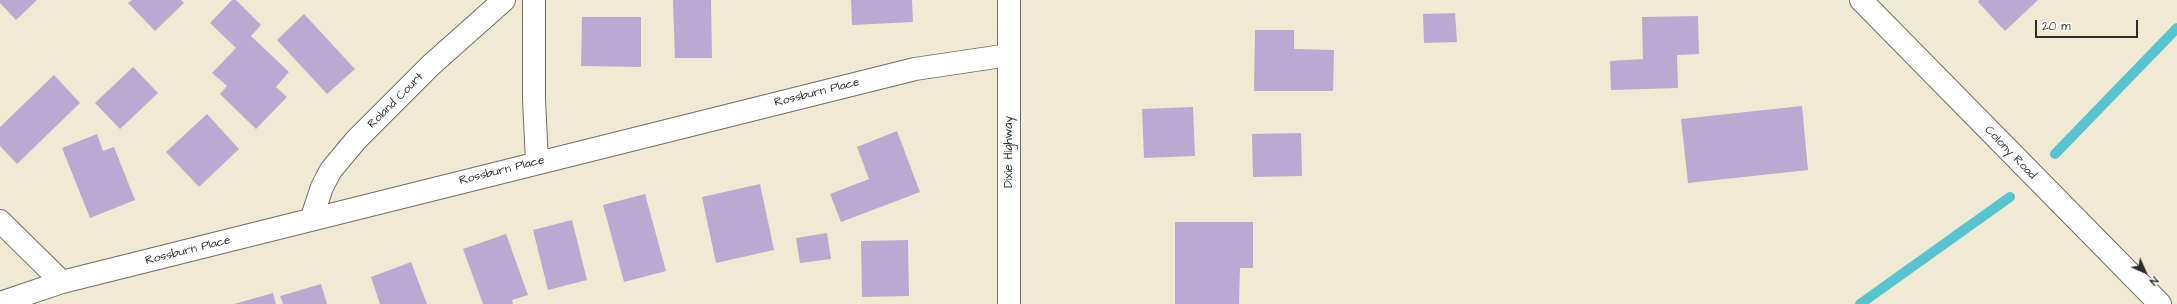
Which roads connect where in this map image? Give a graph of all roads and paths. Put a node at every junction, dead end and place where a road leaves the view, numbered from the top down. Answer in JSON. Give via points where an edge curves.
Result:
{"nodes":[{"id":1,"x":504,"y":0,"type":"edge"},
{"id":2,"x":534,"y":0,"type":"edge"},
{"id":3,"x":1010,"y":0,"type":"edge"},
{"id":4,"x":1861,"y":0,"type":"edge"},
{"id":5,"x":1008,"y":55,"type":"junction"},
{"id":6,"x":537,"y":162,"type":"junction"},
{"id":7,"x":312,"y":220,"type":"junction"},
{"id":8,"x":0,"y":221,"type":"edge"},
{"id":9,"x":62,"y":282,"type":"junction"},
{"id":10,"x":0,"y":304,"type":"edge"},
{"id":11,"x":1009,"y":304,"type":"edge"},
{"id":12,"x":2160,"y":304,"type":"edge"}],
"edges":[{"from":1,"to":7,"type":"street","name":"Roland Court","via":[[431,65],[356,140],[331,170],[322,187]]},
{"from":2,"to":6,"type":"street"},
{"from":3,"to":5,"type":"street","name":"Dixie Highway"},
{"from":4,"to":12,"type":"street","name":"Colony Road"},
{"from":5,"to":6,"type":"street","name":"Rossburn Place","via":[[915,69]]},
{"from":5,"to":11,"type":"street","name":"Dixie Highway"},
{"from":6,"to":7,"type":"street","name":"Rossburn Place"},
{"from":7,"to":9,"type":"street","name":"Rossburn Place"},
{"from":8,"to":9,"type":"street"},
{"from":9,"to":10,"type":"street","name":"Rossburn Place"}]}
